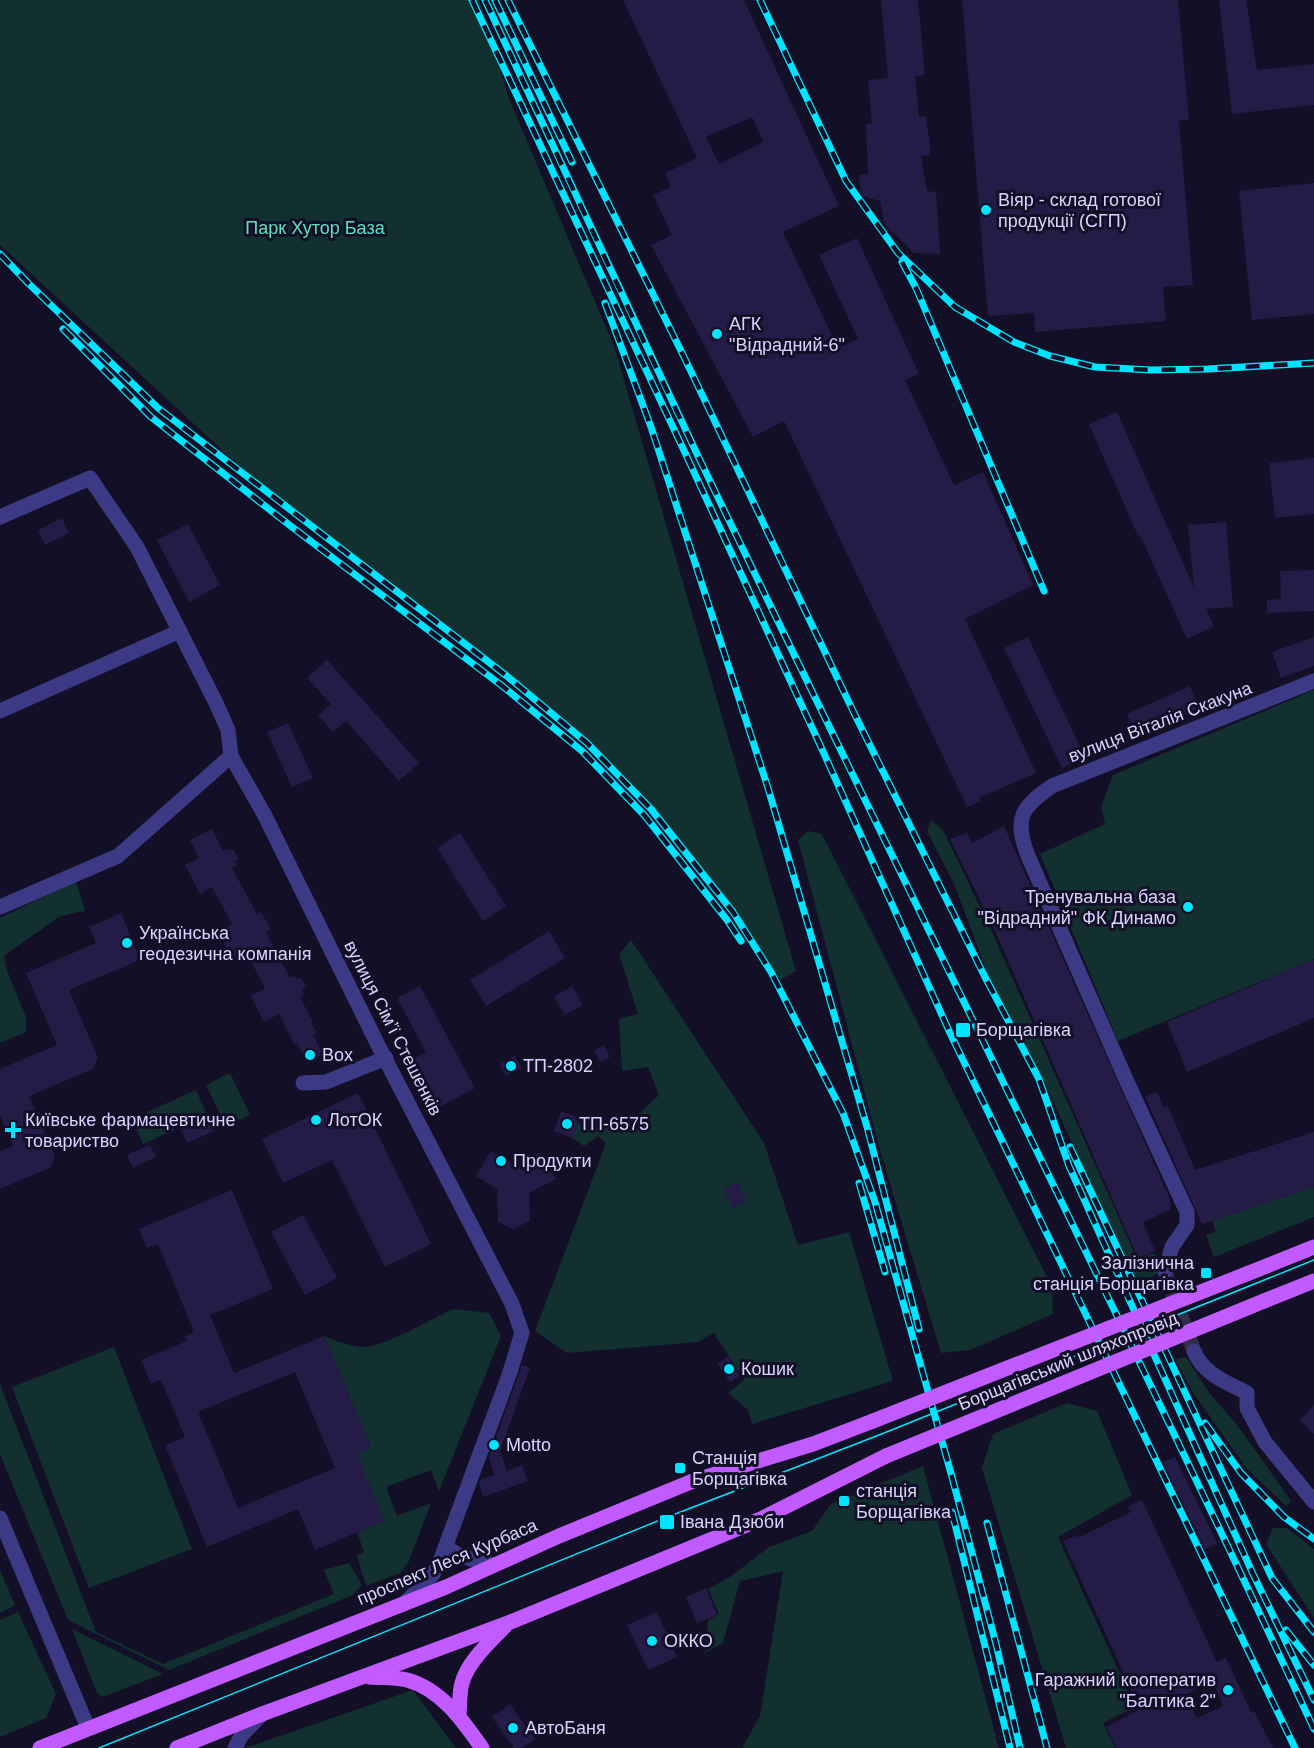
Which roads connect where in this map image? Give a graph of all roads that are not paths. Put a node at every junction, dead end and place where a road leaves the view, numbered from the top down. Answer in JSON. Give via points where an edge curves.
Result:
{"nodes":[{"id":1,"x":0,"y":517,"type":"edge"},
{"id":2,"x":180,"y":631,"type":"junction"},
{"id":3,"x":1314,"y":681,"type":"edge"},
{"id":4,"x":0,"y":711,"type":"edge"},
{"id":5,"x":231,"y":756,"type":"junction"},
{"id":6,"x":0,"y":907,"type":"edge"},
{"id":7,"x":386,"y":1058,"type":"junction"},
{"id":8,"x":303,"y":1083,"type":"dead end"},
{"id":9,"x":1314,"y":1247,"type":"edge"},
{"id":10,"x":1165,"y":1271,"type":"tunnel mouth"},
{"id":11,"x":1314,"y":1281,"type":"edge"},
{"id":12,"x":1194,"y":1351,"type":"tunnel mouth"},
{"id":13,"x":873,"y":1421,"type":"joint"},
{"id":14,"x":1314,"y":1502,"type":"edge"},
{"id":15,"x":0,"y":1518,"type":"edge"},
{"id":16,"x":446,"y":1546,"type":"junction"},
{"id":17,"x":493,"y":1566,"type":"junction"},
{"id":18,"x":404,"y":1604,"type":"junction"},
{"id":19,"x":508,"y":1623,"type":"junction"},
{"id":20,"x":363,"y":1677,"type":"junction"},
{"id":21,"x":262,"y":1714,"type":"junction"},
{"id":22,"x":459,"y":1716,"type":"junction"},
{"id":23,"x":88,"y":1728,"type":"junction"},
{"id":24,"x":40,"y":1748,"type":"edge"},
{"id":25,"x":177,"y":1748,"type":"edge"},
{"id":26,"x":235,"y":1748,"type":"edge"},
{"id":27,"x":482,"y":1748,"type":"edge"}],
"edges":[{"from":1,"to":2,"type":"street","name":"вулиця Сімʼї Стешенків","via":[[90,478],[137,547]]},
{"from":2,"to":4,"type":"street"},
{"from":2,"to":5,"type":"street","name":"вулиця Сімʼї Стешенків","via":[[228,730]]},
{"from":3,"to":10,"type":"street","name":"вулиця Віталія Скакуна","via":[[1052,786],[1026,807],[1020,822],[1028,856],[1187,1212],[1187,1224],[1172,1247]]},
{"from":5,"to":6,"type":"street","via":[[118,856]]},
{"from":5,"to":7,"type":"street","name":"вулиця Сімʼї Стешенків"},
{"from":7,"to":8,"type":"street","via":[[326,1082]]},
{"from":7,"to":16,"type":"street","name":"вулиця Сімʼї Стешенків","via":[[512,1304],[522,1333]]},
{"from":9,"to":13,"type":"main road","name":"Борщагівський шляхопровід","bridge":true},
{"from":11,"to":19,"type":"main road","name":"Борщагівський шляхопровід","bridge":true,"via":[[886,1456],[761,1519]]},
{"from":12,"to":14,"type":"street","via":[[1198,1362],[1212,1375],[1246,1392],[1246,1408],[1265,1442]]},
{"from":13,"to":17,"type":"main road","name":"проспект Леся Курбаса","via":[[693,1481]]},
{"from":15,"to":23,"type":"street"},
{"from":16,"to":17,"type":"street","via":[[460,1556]]},
{"from":16,"to":18,"type":"street","name":"вулиця Сімʼї Стешенків","via":[[433,1574]]},
{"from":17,"to":18,"type":"main road","name":"проспект Леся Курбаса"},
{"from":18,"to":23,"type":"main road","name":"проспект Леся Курбаса"},
{"from":19,"to":20,"type":"main road"},
{"from":19,"to":22,"type":"main road","via":[[469,1668],[463,1681]]},
{"from":20,"to":21,"type":"main road"},
{"from":20,"to":22,"type":"main road","via":[[416,1683]]},
{"from":21,"to":25,"type":"main road"},
{"from":21,"to":26,"type":"street"},
{"from":22,"to":27,"type":"main road"},
{"from":23,"to":24,"type":"main road","name":"проспект Леся Курбаса"}]}
